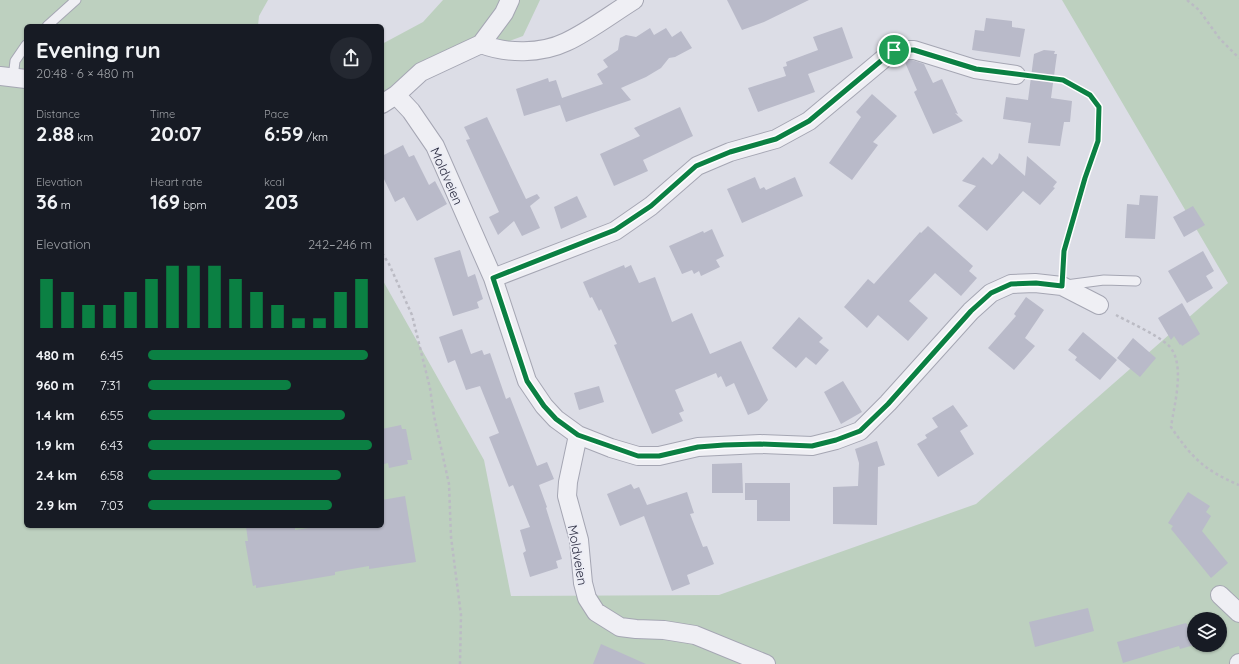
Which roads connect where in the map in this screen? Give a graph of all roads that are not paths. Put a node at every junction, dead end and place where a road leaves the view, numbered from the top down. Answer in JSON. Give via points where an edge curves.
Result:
{"nodes":[{"id":1,"x":76,"y":0,"type":"edge"},
{"id":2,"x":510,"y":0,"type":"edge"},
{"id":3,"x":634,"y":0,"type":"edge"},
{"id":4,"x":49,"y":24,"type":"edge"},
{"id":5,"x":481,"y":44,"type":"junction"},
{"id":6,"x":24,"y":48,"type":"edge"},
{"id":7,"x":1016,"y":75,"type":"road end"},
{"id":8,"x":13,"y":78,"type":"edge"},
{"id":9,"x":389,"y":99,"type":"edge"},
{"id":10,"x":493,"y":278,"type":"junction"},
{"id":11,"x":1136,"y":281,"type":"dead end"},
{"id":12,"x":1062,"y":286,"type":"junction"},
{"id":13,"x":1099,"y":305,"type":"road end"},
{"id":14,"x":578,"y":435,"type":"junction"},
{"id":15,"x":1220,"y":595,"type":"dead end"},
{"id":16,"x":1239,"y":613,"type":"edge"},
{"id":17,"x":766,"y":664,"type":"edge"}],
"edges":[{"from":1,"to":4,"type":"lane"},
{"from":2,"to":5,"type":"street","via":[[504,13]]},
{"from":3,"to":5,"type":"street","via":[[566,42],[539,50],[518,51]]},
{"from":5,"to":9,"type":"street","via":[[421,72]]},
{"from":6,"to":8,"type":"lane","via":[[15,61]]},
{"from":7,"to":10,"type":"street","via":[[976,69],[914,50],[894,50],[809,121],[776,139],[730,152],[696,166],[651,206],[615,230]]},
{"from":9,"to":10,"type":"street","name":"Moldveien","via":[[411,111],[435,146]]},
{"from":10,"to":14,"type":"street","name":"Moldveien","via":[[527,381],[556,419]]},
{"from":11,"to":12,"type":"lane","via":[[1104,280]]},
{"from":12,"to":13,"type":"street","name":"Moldveien"},
{"from":12,"to":14,"type":"street","name":"Moldveien","via":[[1011,284],[991,293],[971,311],[888,404],[860,431],[836,440],[812,446],[760,444],[698,447],[659,456],[638,456]]},
{"from":14,"to":17,"type":"street","name":"Moldveien","via":[[567,496],[579,540],[582,583],[587,598],[596,612],[620,627],[695,635]]},
{"from":15,"to":16,"type":"street"}]}
